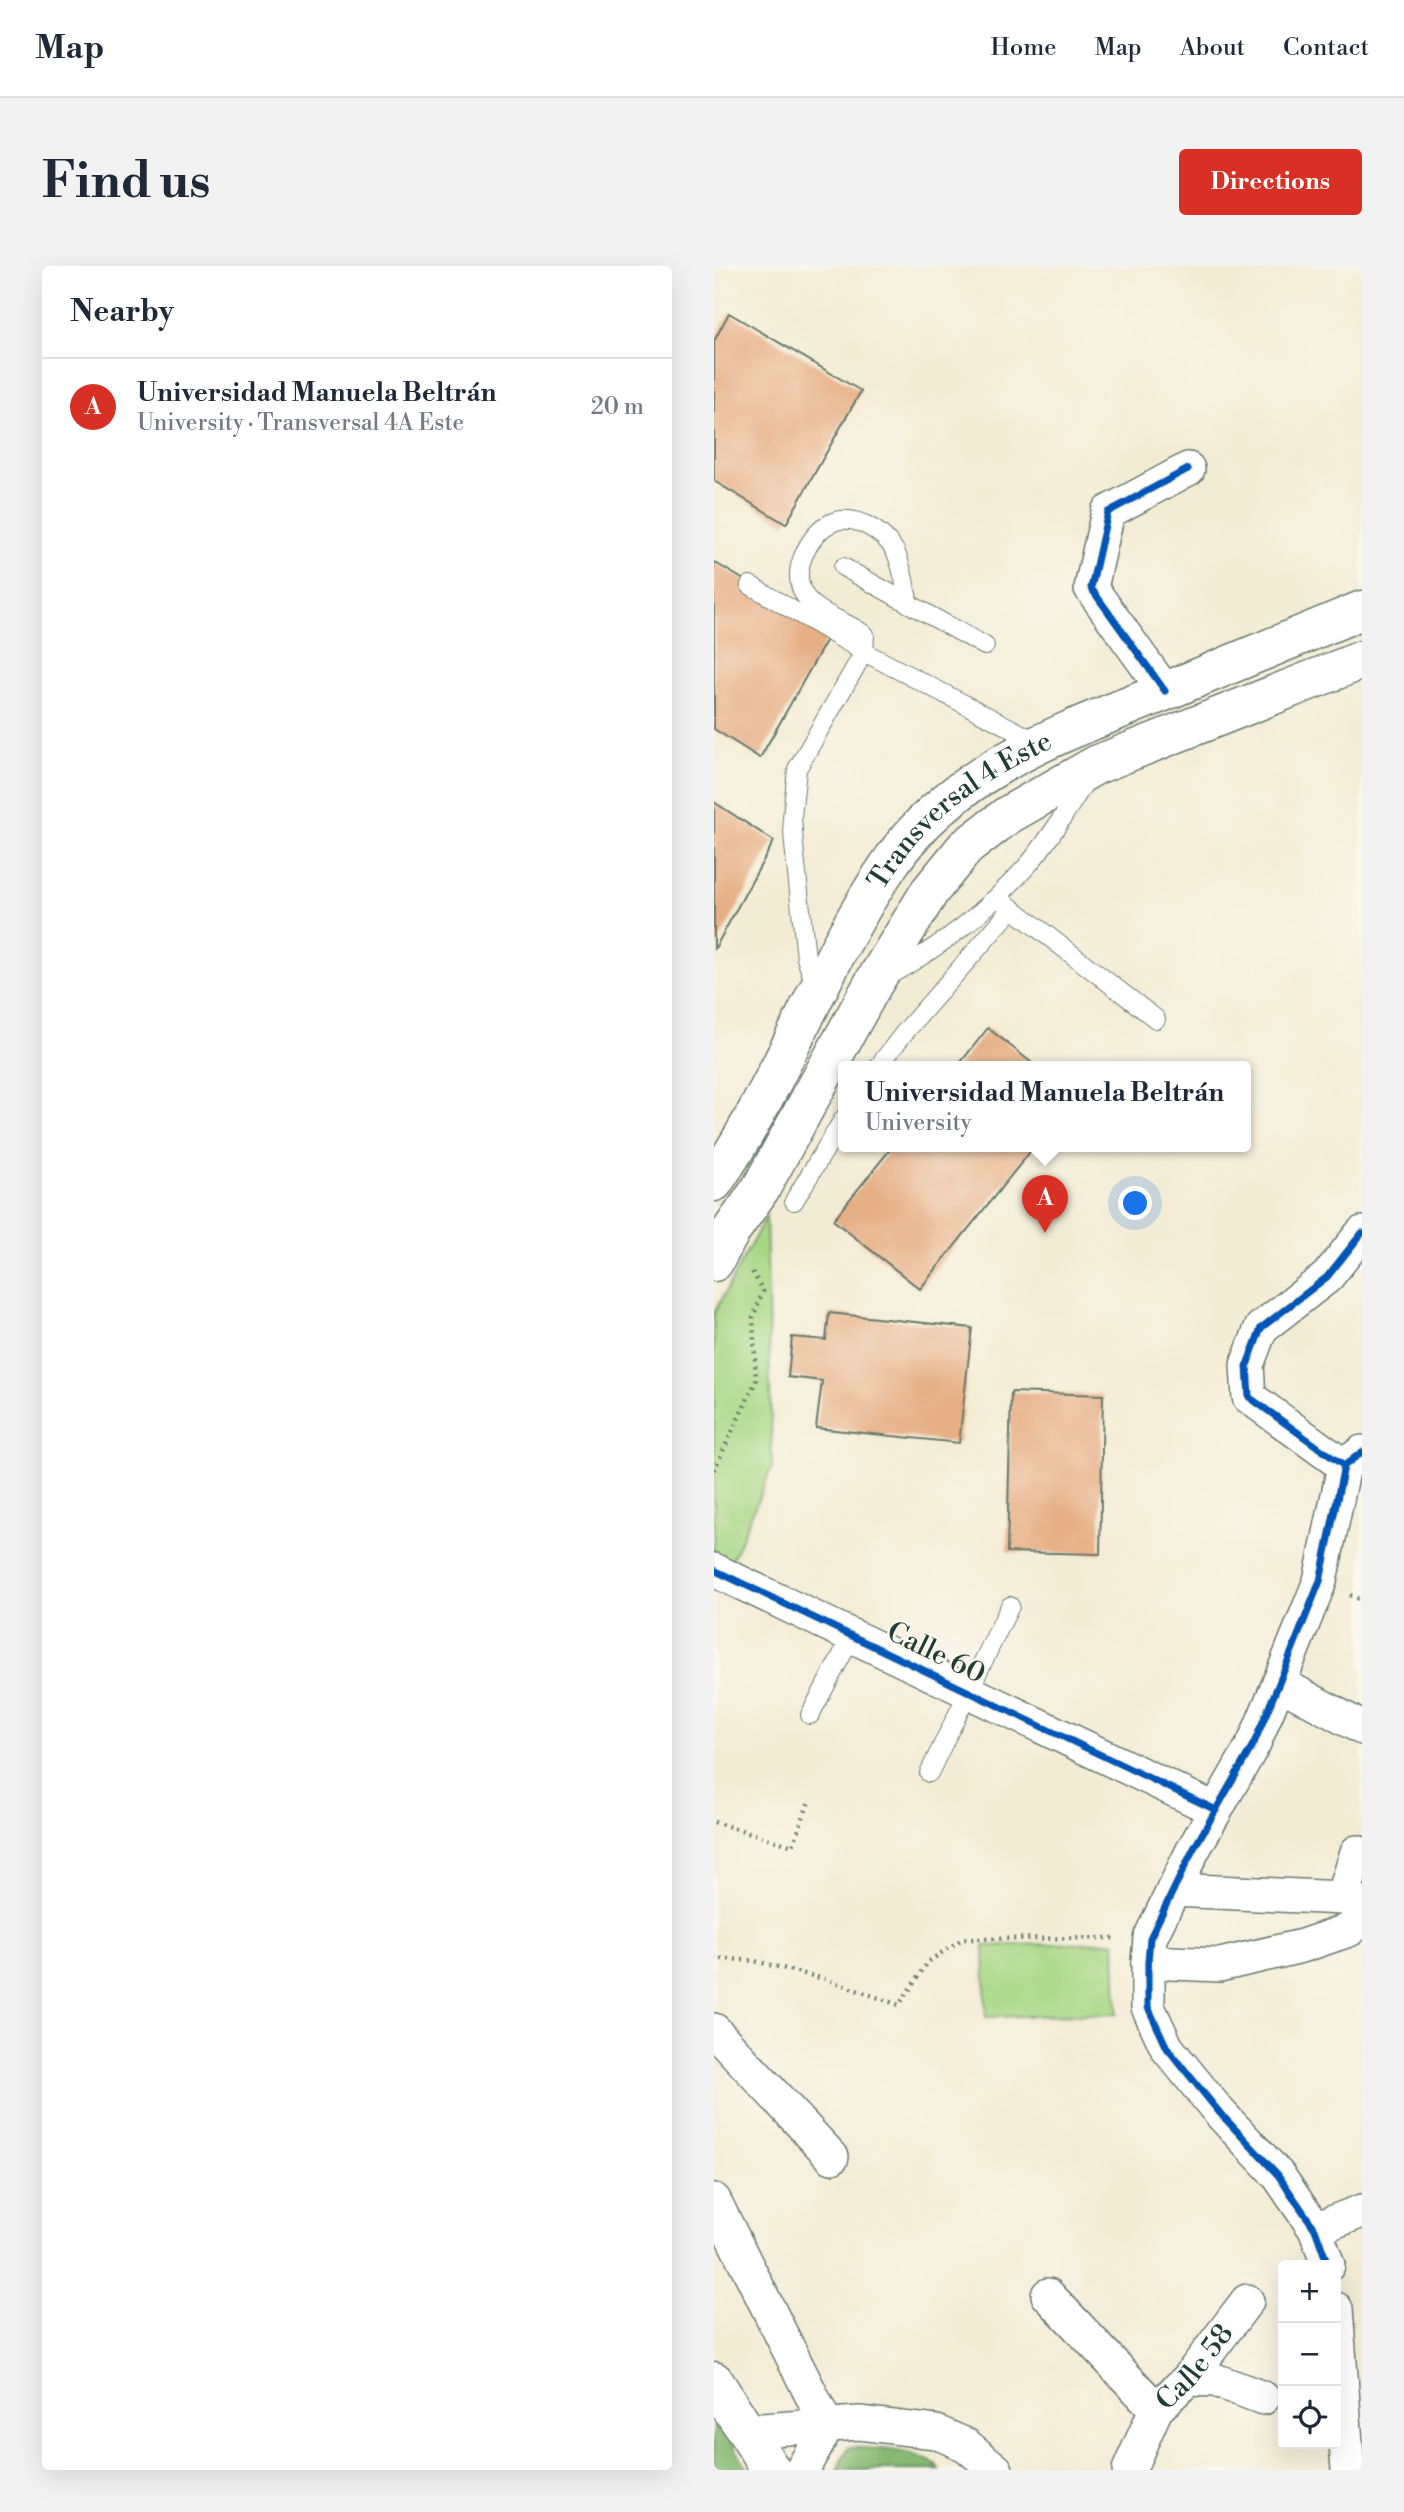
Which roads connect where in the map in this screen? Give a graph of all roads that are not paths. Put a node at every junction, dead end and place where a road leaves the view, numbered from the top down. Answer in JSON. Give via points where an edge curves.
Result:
{"nodes":[{"id":1,"x":1188,"y":469,"type":"dead end"},
{"id":2,"x":843,"y":568,"type":"dead end"},
{"id":3,"x":750,"y":585,"type":"dead end"},
{"id":4,"x":909,"y":604,"type":"junction"},
{"id":5,"x":1362,"y":610,"type":"edge"},
{"id":6,"x":985,"y":646,"type":"dead end"},
{"id":7,"x":864,"y":652,"type":"junction"},
{"id":8,"x":1362,"y":660,"type":"edge"},
{"id":9,"x":1165,"y":691,"type":"junction"},
{"id":10,"x":1041,"y":744,"type":"junction"},
{"id":11,"x":1096,"y":765,"type":"junction"},
{"id":12,"x":996,"y":897,"type":"junction"},
{"id":13,"x":1012,"y":909,"type":"junction"},
{"id":14,"x":873,"y":985,"type":"junction"},
{"id":15,"x":817,"y":991,"type":"junction"},
{"id":16,"x":1156,"y":1019,"type":"dead end"},
{"id":17,"x":883,"y":1061,"type":"edge"},
{"id":18,"x":838,"y":1128,"type":"edge"},
{"id":19,"x":714,"y":1182,"type":"edge"},
{"id":20,"x":794,"y":1201,"type":"dead end"},
{"id":21,"x":1362,"y":1233,"type":"edge"},
{"id":22,"x":726,"y":1251,"type":"edge"},
{"id":23,"x":1353,"y":1459,"type":"edge"},
{"id":24,"x":714,"y":1570,"type":"edge"},
{"id":25,"x":1010,"y":1606,"type":"dead end"},
{"id":26,"x":852,"y":1636,"type":"junction"},
{"id":27,"x":1279,"y":1684,"type":"junction"},
{"id":28,"x":968,"y":1692,"type":"junction"},
{"id":29,"x":810,"y":1715,"type":"dead end"},
{"id":30,"x":1362,"y":1728,"type":"edge"},
{"id":31,"x":929,"y":1773,"type":"dead end"},
{"id":32,"x":1216,"y":1811,"type":"junction"},
{"id":33,"x":1357,"y":1852,"type":"dead end"},
{"id":34,"x":1173,"y":1890,"type":"junction"},
{"id":35,"x":1356,"y":1907,"type":"edge"},
{"id":36,"x":1149,"y":1950,"type":"junction"},
{"id":37,"x":714,"y":2030,"type":"edge"},
{"id":38,"x":832,"y":2157,"type":"dead end"},
{"id":39,"x":714,"y":2200,"type":"edge"},
{"id":40,"x":1362,"y":2211,"type":"edge"},
{"id":41,"x":1315,"y":2229,"type":"junction"},
{"id":42,"x":1326,"y":2260,"type":"edge"},
{"id":43,"x":1048,"y":2295,"type":"dead end"},
{"id":44,"x":1247,"y":2301,"type":"dead end"},
{"id":45,"x":1337,"y":2323,"type":"edge"},
{"id":46,"x":1188,"y":2379,"type":"junction"},
{"id":47,"x":714,"y":2381,"type":"edge"},
{"id":48,"x":1263,"y":2398,"type":"dead end"},
{"id":49,"x":1156,"y":2409,"type":"junction"},
{"id":50,"x":827,"y":2426,"type":"junction"},
{"id":51,"x":746,"y":2431,"type":"junction"},
{"id":52,"x":771,"y":2470,"type":"edge"},
{"id":53,"x":802,"y":2470,"type":"edge"},
{"id":54,"x":996,"y":2470,"type":"edge"},
{"id":55,"x":1129,"y":2470,"type":"edge"},
{"id":56,"x":1348,"y":2470,"type":"edge"}],
"edges":[{"from":1,"to":9,"type":"street","via":[[1108,512],[1091,588]]},
{"from":2,"to":4,"type":"lane"},
{"from":3,"to":7,"type":"lane"},
{"from":4,"to":6,"type":"lane"},
{"from":4,"to":7,"type":"lane","via":[[896,552],[880,532],[855,521],[831,523],[809,543],[799,567],[801,588],[814,605],[865,635]]},
{"from":5,"to":9,"type":"main road","name":"Transversal 4 Este"},
{"from":7,"to":10,"type":"lane"},
{"from":7,"to":15,"type":"lane","via":[[797,769],[794,845],[806,958]]},
{"from":8,"to":11,"type":"main road","name":"Transversal 4 Este"},
{"from":9,"to":10,"type":"main road","name":"Transversal 4 Este"},
{"from":10,"to":15,"type":"main road","name":"Transversal 4 Este","via":[[960,789],[923,823],[869,895]]},
{"from":11,"to":12,"type":"lane","via":[[1038,852]]},
{"from":11,"to":14,"type":"main road","name":"Transversal 4 Este","via":[[1008,815],[965,848],[930,891]]},
{"from":12,"to":13,"type":"lane"},
{"from":12,"to":14,"type":"lane","via":[[918,959]]},
{"from":13,"to":16,"type":"lane"},
{"from":13,"to":17,"type":"lane"},
{"from":14,"to":22,"type":"main road","name":"Transversal 4 Este"},
{"from":15,"to":19,"type":"main road","name":"Transversal 4 Este","via":[[757,1110]]},
{"from":18,"to":20,"type":"lane"},
{"from":21,"to":23,"type":"street","via":[[1327,1277],[1261,1328],[1247,1364],[1249,1397]]},
{"from":23,"to":27,"type":"street","via":[[1320,1581]]},
{"from":24,"to":26,"type":"street","name":"Calle 60"},
{"from":25,"to":28,"type":"lane"},
{"from":26,"to":28,"type":"street","name":"Calle 60"},
{"from":26,"to":29,"type":"lane"},
{"from":27,"to":30,"type":"street"},
{"from":27,"to":32,"type":"street","via":[[1254,1744]]},
{"from":28,"to":31,"type":"lane"},
{"from":28,"to":32,"type":"street","name":"Calle 60"},
{"from":32,"to":34,"type":"street"},
{"from":33,"to":35,"type":"street"},
{"from":34,"to":35,"type":"street"},
{"from":34,"to":36,"type":"street"},
{"from":35,"to":36,"type":"street","via":[[1349,1930],[1220,1965]]},
{"from":36,"to":41,"type":"street","via":[[1148,2007],[1167,2048],[1278,2175]]},
{"from":37,"to":38,"type":"street"},
{"from":39,"to":50,"type":"street"},
{"from":40,"to":41,"type":"street"},
{"from":41,"to":42,"type":"street"},
{"from":43,"to":49,"type":"street"},
{"from":44,"to":46,"type":"street","name":"Calle 58"},
{"from":45,"to":56,"type":"street"},
{"from":46,"to":48,"type":"street","via":[[1215,2380]]},
{"from":46,"to":49,"type":"street","name":"Calle 58"},
{"from":47,"to":51,"type":"main road"},
{"from":49,"to":55,"type":"street","name":"Calle 58"},
{"from":50,"to":51,"type":"street"},
{"from":50,"to":53,"type":"street"},
{"from":50,"to":54,"type":"street","via":[[859,2423],[936,2432],[966,2445]]},
{"from":51,"to":52,"type":"main road"}]}
